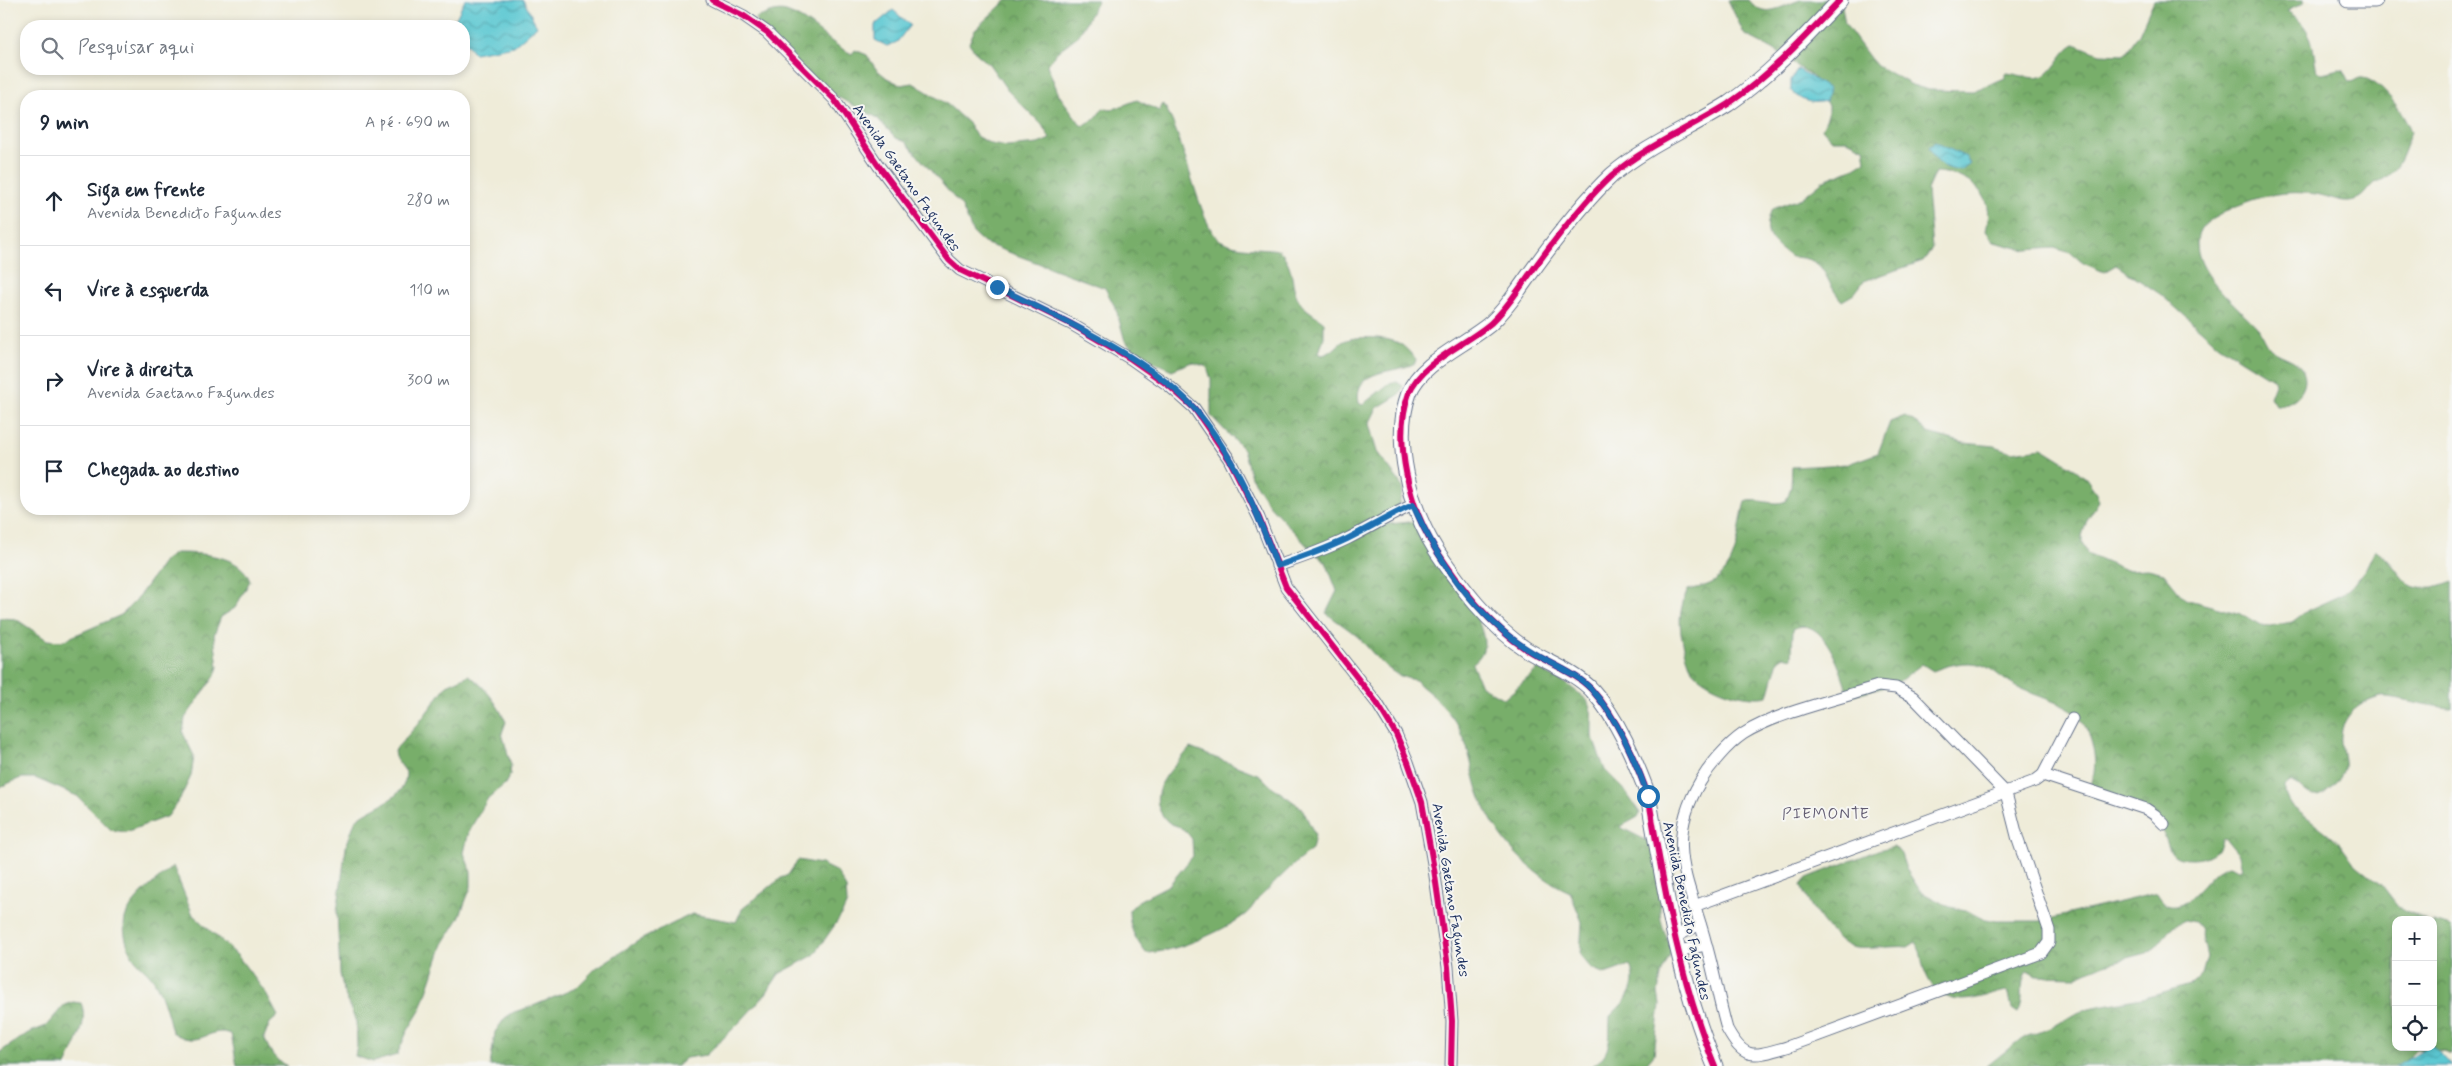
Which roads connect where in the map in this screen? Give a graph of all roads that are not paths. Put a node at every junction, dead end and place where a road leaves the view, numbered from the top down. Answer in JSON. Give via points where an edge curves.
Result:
{"nodes":[{"id":1,"x":712,"y":0,"type":"edge"},
{"id":2,"x":1840,"y":0,"type":"edge"},
{"id":3,"x":2348,"y":0,"type":"edge"},
{"id":4,"x":2375,"y":0,"type":"edge"},
{"id":5,"x":1413,"y":505,"type":"junction"},
{"id":6,"x":1277,"y":566,"type":"junction"},
{"id":7,"x":2072,"y":718,"type":"dead end"},
{"id":8,"x":2043,"y":775,"type":"junction"},
{"id":9,"x":2006,"y":793,"type":"junction"},
{"id":10,"x":2164,"y":824,"type":"dead end"},
{"id":11,"x":1694,"y":906,"type":"junction"},
{"id":12,"x":1700,"y":924,"type":"junction"},
{"id":13,"x":1677,"y":944,"type":"junction"},
{"id":14,"x":1706,"y":944,"type":"junction"},
{"id":15,"x":1451,"y":1066,"type":"edge"},
{"id":16,"x":1715,"y":1066,"type":"edge"}],
"edges":[{"from":1,"to":6,"type":"street","name":"Avenida Gaetano Fagundes","via":[[767,32],[834,99],[878,165],[949,260],[960,270],[1071,324],[1131,359],[1194,408],[1229,458],[1259,518]]},
{"from":2,"to":5,"type":"street","name":"Avenida Benedicto Fagundes","via":[[1788,55],[1730,102],[1626,163],[1611,176],[1570,223],[1508,306],[1419,378],[1410,391],[1404,415],[1404,450]]},
{"from":3,"to":4,"type":"street"},
{"from":5,"to":6,"type":"street","via":[[1324,549]]},
{"from":5,"to":13,"type":"street","name":"Avenida Benedicto Fagundes","via":[[1422,526],[1453,575],[1496,626],[1526,649],[1578,678],[1605,707],[1639,771],[1648,796]]},
{"from":6,"to":15,"type":"street","name":"Avenida Gaetano Fagundes","via":[[1286,587],[1378,703],[1396,734],[1422,802],[1448,967]]},
{"from":7,"to":8,"type":"street"},
{"from":8,"to":9,"type":"street","via":[[2035,782]]},
{"from":8,"to":10,"type":"street","via":[[2146,809]]},
{"from":9,"to":11,"type":"street"},
{"from":9,"to":11,"type":"street","via":[[1913,698],[1896,688],[1878,686],[1766,722],[1730,746],[1706,772],[1689,801],[1682,826],[1681,849]]},
{"from":9,"to":14,"type":"street","via":[[2018,840],[2049,930],[2049,942],[2041,953],[1755,1056],[1741,1050],[1727,1029]]},
{"from":11,"to":12,"type":"street"},
{"from":12,"to":13,"type":"street"},
{"from":12,"to":14,"type":"street"},
{"from":13,"to":14,"type":"street"},
{"from":13,"to":16,"type":"street","name":"Avenida Benedicto Fagundes","via":[[1698,1022]]}]}
